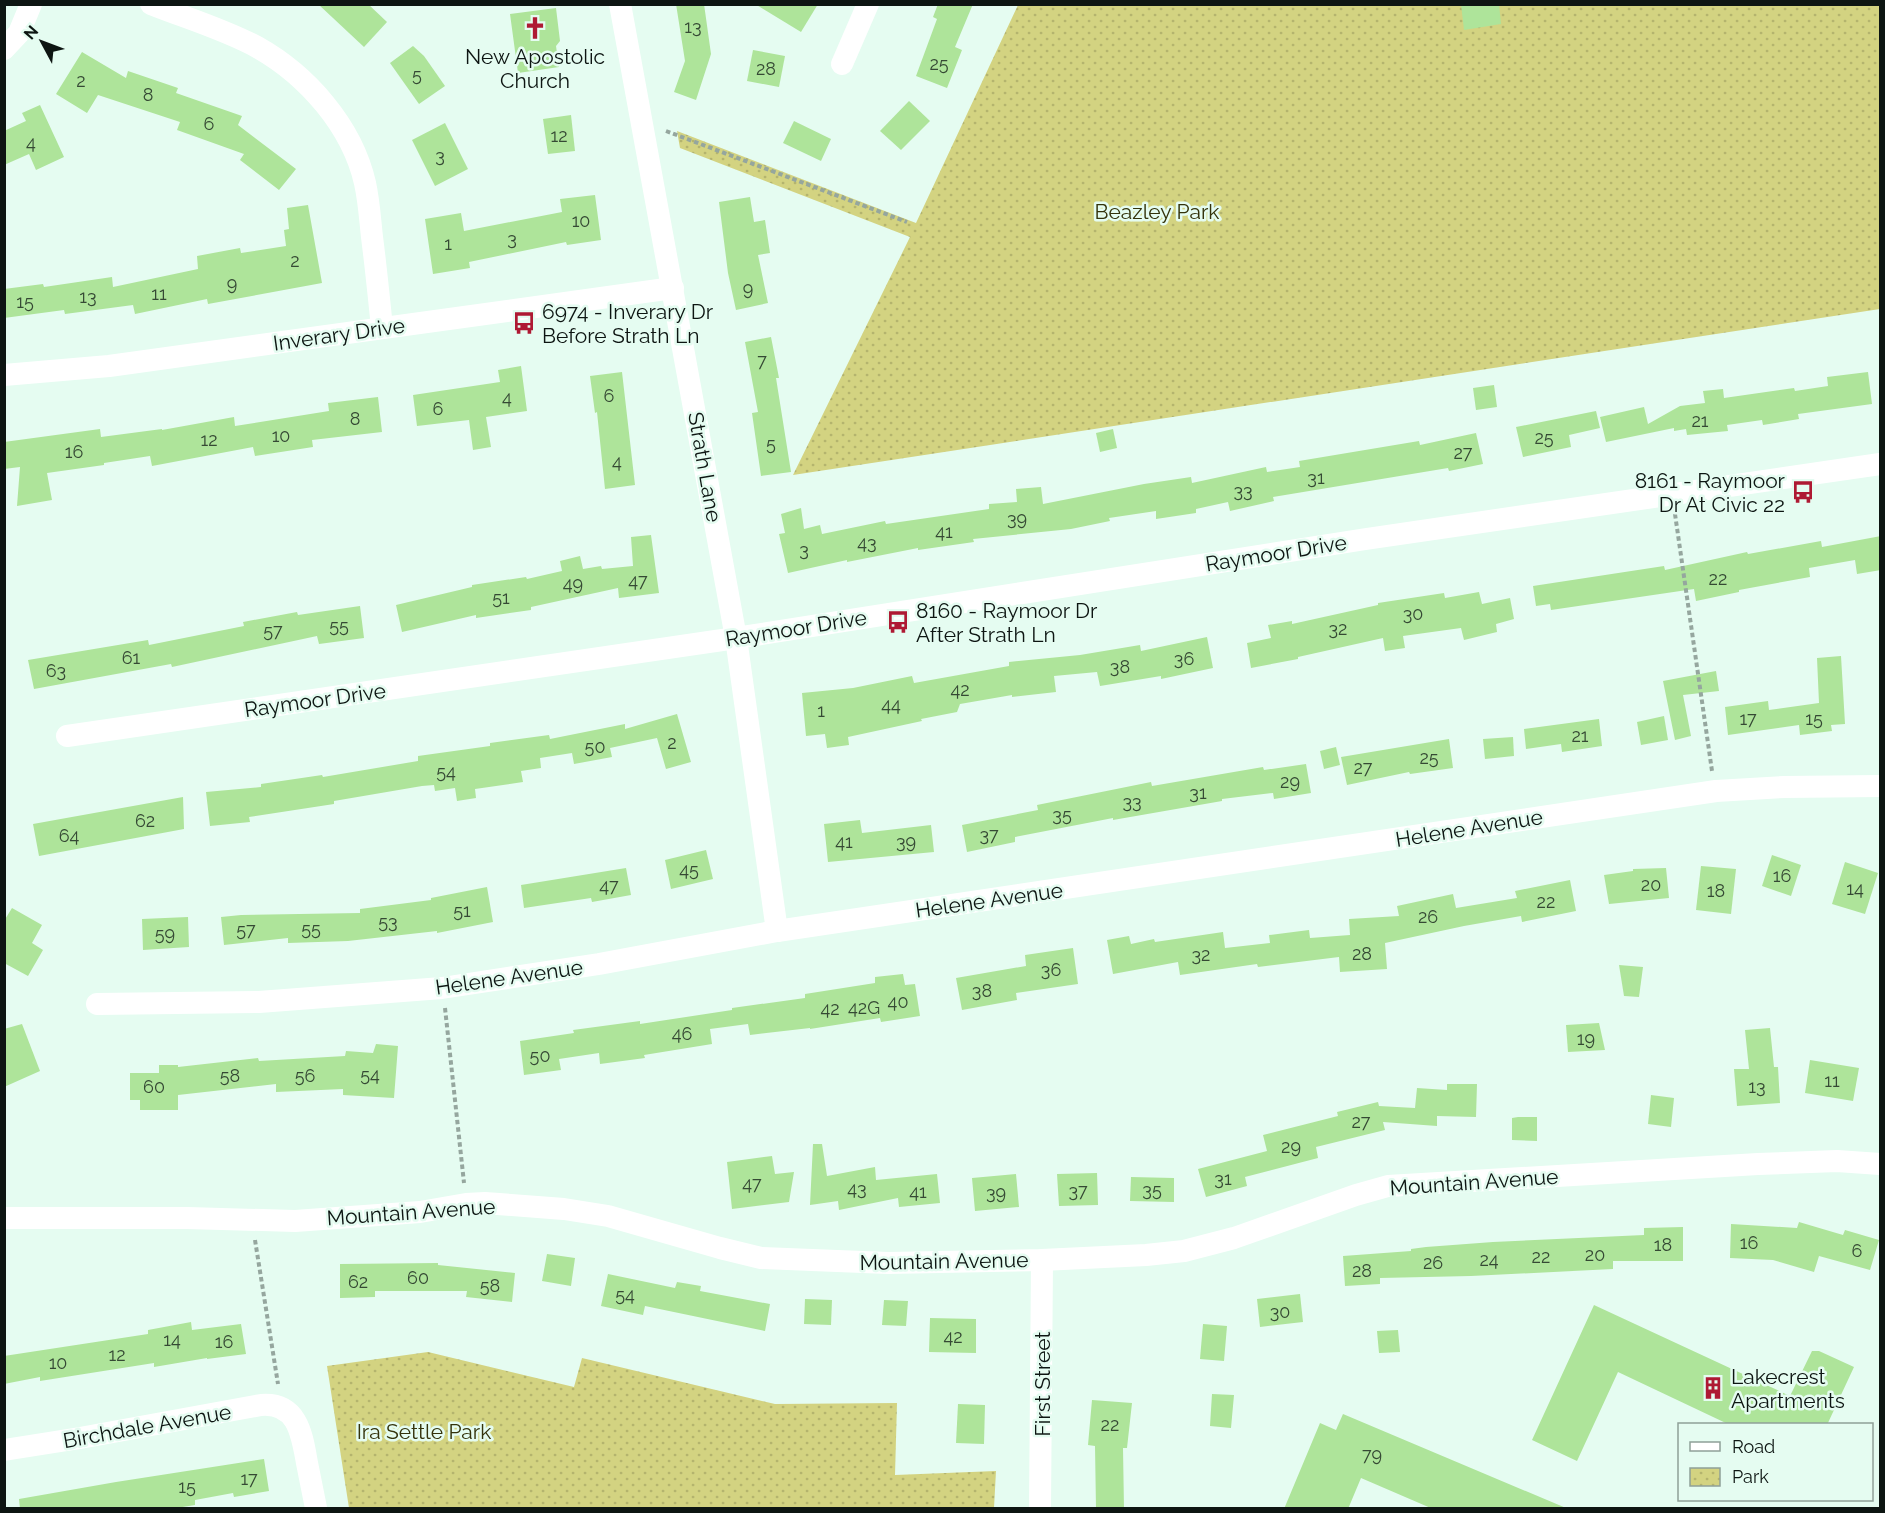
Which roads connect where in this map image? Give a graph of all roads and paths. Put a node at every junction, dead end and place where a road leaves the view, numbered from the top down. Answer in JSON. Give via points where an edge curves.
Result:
{"nodes":[{"id":1,"x":31,"y":4,"type":"edge"},
{"id":2,"x":151,"y":4,"type":"edge"},
{"id":3,"x":620,"y":4,"type":"edge"},
{"id":4,"x":868,"y":4,"type":"edge"},
{"id":5,"x":4,"y":49,"type":"edge"},
{"id":6,"x":842,"y":64,"type":"dead end"},
{"id":7,"x":640,"y":121,"type":"junction"},
{"id":8,"x":907,"y":222,"type":"dead end"},
{"id":9,"x":673,"y":288,"type":"junction"},
{"id":10,"x":382,"y":328,"type":"junction"},
{"id":11,"x":4,"y":375,"type":"edge"},
{"id":12,"x":1881,"y":464,"type":"edge"},
{"id":13,"x":1672,"y":495,"type":"junction"},
{"id":14,"x":736,"y":638,"type":"junction"},
{"id":15,"x":67,"y":736,"type":"dead end"},
{"id":16,"x":1881,"y":786,"type":"edge"},
{"id":17,"x":1716,"y":791,"type":"junction"},
{"id":18,"x":777,"y":931,"type":"junction"},
{"id":19,"x":442,"y":988,"type":"junction"},
{"id":20,"x":97,"y":1004,"type":"dead end"},
{"id":21,"x":1881,"y":1164,"type":"edge"},
{"id":22,"x":466,"y":1204,"type":"junction"},
{"id":23,"x":4,"y":1218,"type":"edge"},
{"id":24,"x":252,"y":1220,"type":"junction"},
{"id":25,"x":1042,"y":1260,"type":"junction"},
{"id":26,"x":285,"y":1410,"type":"junction"},
{"id":27,"x":4,"y":1450,"type":"edge"},
{"id":28,"x":316,"y":1509,"type":"edge"},
{"id":29,"x":1040,"y":1509,"type":"edge"}],
"edges":[{"from":1,"to":5,"type":"street","via":[[19,33]]},
{"from":2,"to":10,"type":"street","via":[[256,47],[304,82],[328,109],[353,150],[364,180]]},
{"from":3,"to":7,"type":"street","name":"Strath Lane"},
{"from":4,"to":6,"type":"street"},
{"from":7,"to":8,"type":"path"},
{"from":7,"to":9,"type":"street","name":"Strath Lane"},
{"from":9,"to":10,"type":"street","name":"Inverary Drive"},
{"from":9,"to":14,"type":"street","name":"Strath Lane"},
{"from":10,"to":11,"type":"street","name":"Inverary Drive","via":[[109,366]]},
{"from":12,"to":13,"type":"street","name":"Raymoor Drive"},
{"from":13,"to":14,"type":"street","name":"Raymoor Drive"},
{"from":13,"to":17,"type":"path"},
{"from":14,"to":15,"type":"street","name":"Raymoor Drive"},
{"from":14,"to":18,"type":"street","name":"Strath Lane"},
{"from":16,"to":17,"type":"street","name":"Helene Avenue"},
{"from":17,"to":18,"type":"street","name":"Helene Avenue"},
{"from":18,"to":19,"type":"street","name":"Helene Avenue"},
{"from":19,"to":20,"type":"street","name":"Helene Avenue","via":[[259,1002]]},
{"from":19,"to":22,"type":"path"},
{"from":21,"to":25,"type":"street","name":"Mountain Avenue","via":[[1758,1164],[1388,1186],[1184,1251]]},
{"from":22,"to":24,"type":"street","name":"Mountain Avenue","via":[[420,1212],[295,1221]]},
{"from":22,"to":25,"type":"street","name":"Mountain Avenue","via":[[564,1209],[608,1216],[761,1258],[888,1263]]},
{"from":23,"to":24,"type":"street","name":"Mountain Avenue"},
{"from":24,"to":26,"type":"path"},
{"from":25,"to":29,"type":"street","name":"First Street"},
{"from":26,"to":27,"type":"street","name":"Birchdale Avenue","via":[[261,1405]]},
{"from":26,"to":28,"type":"street","via":[[301,1432]]}]}
